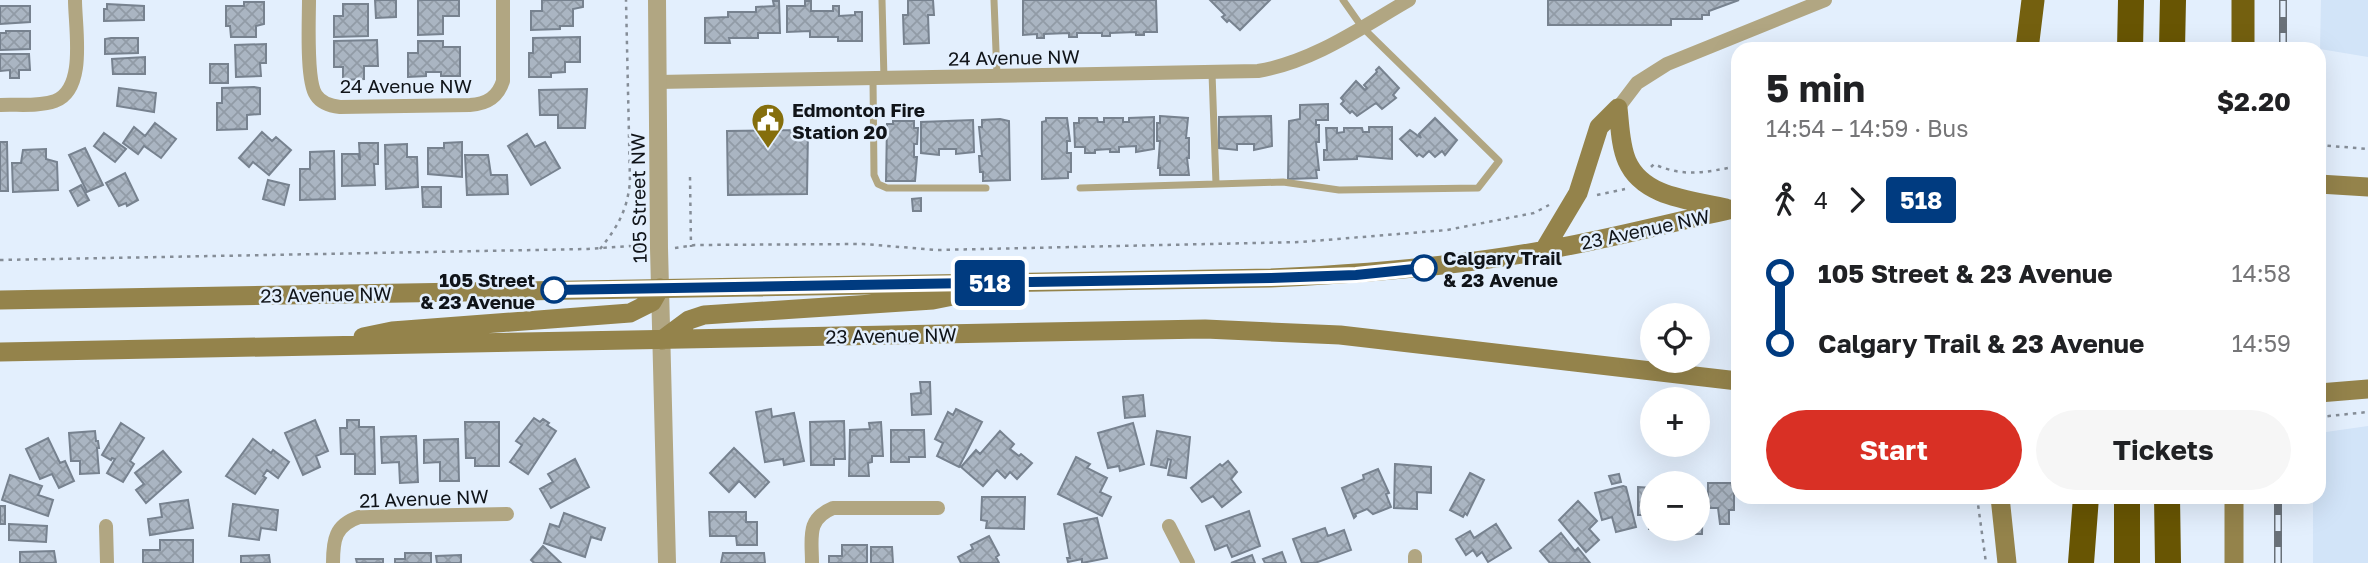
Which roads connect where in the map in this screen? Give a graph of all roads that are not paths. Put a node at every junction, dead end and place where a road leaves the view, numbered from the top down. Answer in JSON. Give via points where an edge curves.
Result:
{"nodes":[{"id":1,"x":75,"y":0,"type":"edge"},
{"id":2,"x":309,"y":0,"type":"edge"},
{"id":3,"x":503,"y":0,"type":"edge"},
{"id":4,"x":657,"y":0,"type":"edge"},
{"id":5,"x":882,"y":0,"type":"edge"},
{"id":6,"x":995,"y":0,"type":"edge"},
{"id":7,"x":1343,"y":0,"type":"edge"},
{"id":8,"x":1409,"y":0,"type":"edge"},
{"id":9,"x":1825,"y":0,"type":"edge"},
{"id":10,"x":2033,"y":0,"type":"edge"},
{"id":11,"x":2131,"y":0,"type":"edge"},
{"id":12,"x":2173,"y":0,"type":"edge"},
{"id":13,"x":2243,"y":0,"type":"edge"},
{"id":14,"x":1362,"y":27,"type":"junction"},
{"id":15,"x":2025,"y":42,"type":"edge"},
{"id":16,"x":2130,"y":42,"type":"edge"},
{"id":17,"x":2172,"y":42,"type":"edge"},
{"id":18,"x":2243,"y":42,"type":"edge"},
{"id":19,"x":1213,"y":73,"type":"junction"},
{"id":20,"x":998,"y":77,"type":"junction"},
{"id":21,"x":878,"y":79,"type":"junction"},
{"id":22,"x":658,"y":82,"type":"junction"},
{"id":23,"x":0,"y":105,"type":"edge"},
{"id":24,"x":1618,"y":108,"type":"junction"},
{"id":25,"x":1216,"y":184,"type":"junction"},
{"id":26,"x":2326,"y":184,"type":"edge"},
{"id":27,"x":2368,"y":187,"type":"edge"},
{"id":28,"x":986,"y":188,"type":"dead end"},
{"id":29,"x":1080,"y":188,"type":"dead end"},
{"id":30,"x":1731,"y":208,"type":"edge"},
{"id":31,"x":1731,"y":210,"type":"edge"},
{"id":32,"x":1544,"y":250,"type":"junction"},
{"id":33,"x":1019,"y":283,"type":"junction"},
{"id":34,"x":660,"y":288,"type":"junction"},
{"id":35,"x":0,"y":300,"type":"edge"},
{"id":36,"x":662,"y":340,"type":"junction"},
{"id":37,"x":325,"y":346,"type":"junction"},
{"id":38,"x":0,"y":352,"type":"edge"},
{"id":39,"x":1731,"y":380,"type":"edge"},
{"id":40,"x":2368,"y":389,"type":"edge"},
{"id":41,"x":2326,"y":393,"type":"edge"},
{"id":42,"x":2001,"y":504,"type":"edge"},
{"id":43,"x":2085,"y":504,"type":"edge"},
{"id":44,"x":2127,"y":504,"type":"edge"},
{"id":45,"x":2167,"y":504,"type":"edge"},
{"id":46,"x":2234,"y":504,"type":"edge"},
{"id":47,"x":938,"y":508,"type":"dead end"},
{"id":48,"x":507,"y":514,"type":"dead end"},
{"id":49,"x":106,"y":526,"type":"dead end"},
{"id":50,"x":1169,"y":526,"type":"dead end"},
{"id":51,"x":107,"y":563,"type":"edge"},
{"id":52,"x":333,"y":563,"type":"edge"},
{"id":53,"x":667,"y":563,"type":"edge"},
{"id":54,"x":812,"y":563,"type":"edge"},
{"id":55,"x":1188,"y":563,"type":"edge"},
{"id":56,"x":2007,"y":563,"type":"edge"},
{"id":57,"x":2081,"y":563,"type":"edge"},
{"id":58,"x":2127,"y":563,"type":"edge"},
{"id":59,"x":2168,"y":563,"type":"edge"},
{"id":60,"x":2234,"y":563,"type":"edge"}],
"edges":[{"from":1,"to":23,"type":"street","via":[[76,69],[67,93],[43,104]]},
{"from":2,"to":3,"type":"street","name":"24 Avenue NW","via":[[313,90],[324,103],[340,107],[470,105],[494,96],[503,81]]},
{"from":4,"to":22,"type":"street","name":"105 Street NW"},
{"from":5,"to":21,"type":"lane"},
{"from":6,"to":20,"type":"lane"},
{"from":7,"to":14,"type":"lane"},
{"from":8,"to":14,"type":"street","name":"24 Avenue NW"},
{"from":9,"to":24,"type":"street","via":[[1667,64],[1637,83]]},
{"from":10,"to":15,"type":"highway"},
{"from":11,"to":16,"type":"highway"},
{"from":12,"to":17,"type":"highway"},
{"from":13,"to":18,"type":"highway"},
{"from":14,"to":19,"type":"street","name":"24 Avenue NW","via":[[1276,68]]},
{"from":14,"to":25,"type":"lane","via":[[1499,161],[1478,188],[1339,190],[1283,182]]},
{"from":19,"to":20,"type":"street","name":"24 Avenue NW"},
{"from":19,"to":25,"type":"lane"},
{"from":20,"to":21,"type":"street","name":"24 Avenue NW"},
{"from":21,"to":22,"type":"street","name":"24 Avenue NW"},
{"from":21,"to":28,"type":"lane","via":[[874,175],[878,184],[887,188]]},
{"from":22,"to":34,"type":"street","name":"105 Street NW"},
{"from":24,"to":30,"type":"main road","via":[[1626,160],[1647,186]]},
{"from":24,"to":32,"type":"main road","via":[[1599,127],[1578,193]]},
{"from":25,"to":29,"type":"lane"},
{"from":26,"to":27,"type":"main road"},
{"from":31,"to":32,"type":"main road","name":"23 Avenue NW"},
{"from":32,"to":33,"type":"main road","name":"23 Avenue NW","via":[[1356,275]]},
{"from":33,"to":34,"type":"main road","name":"23 Avenue NW"},
{"from":33,"to":36,"type":"main road","via":[[933,300],[704,314]]},
{"from":34,"to":35,"type":"main road","name":"23 Avenue NW"},
{"from":34,"to":36,"type":"street","name":"105 Street NW"},
{"from":34,"to":37,"type":"main road","via":[[652,302],[630,313],[392,331]]},
{"from":36,"to":37,"type":"main road","name":"23 Avenue NW"},
{"from":36,"to":39,"type":"main road","name":"23 Avenue NW","via":[[1272,331]]},
{"from":36,"to":53,"type":"street","name":"105 Street NW"},
{"from":37,"to":38,"type":"main road","name":"23 Avenue NW"},
{"from":40,"to":41,"type":"main road"},
{"from":42,"to":56,"type":"main road"},
{"from":43,"to":57,"type":"highway"},
{"from":44,"to":58,"type":"highway"},
{"from":45,"to":59,"type":"highway"},
{"from":46,"to":60,"type":"main road"},
{"from":47,"to":54,"type":"street","via":[[833,508],[823,512],[813,525]]},
{"from":48,"to":52,"type":"street","name":"21 Avenue NW","via":[[359,517],[343,524],[338,532]]},
{"from":49,"to":51,"type":"street"},
{"from":50,"to":55,"type":"street"}]}
